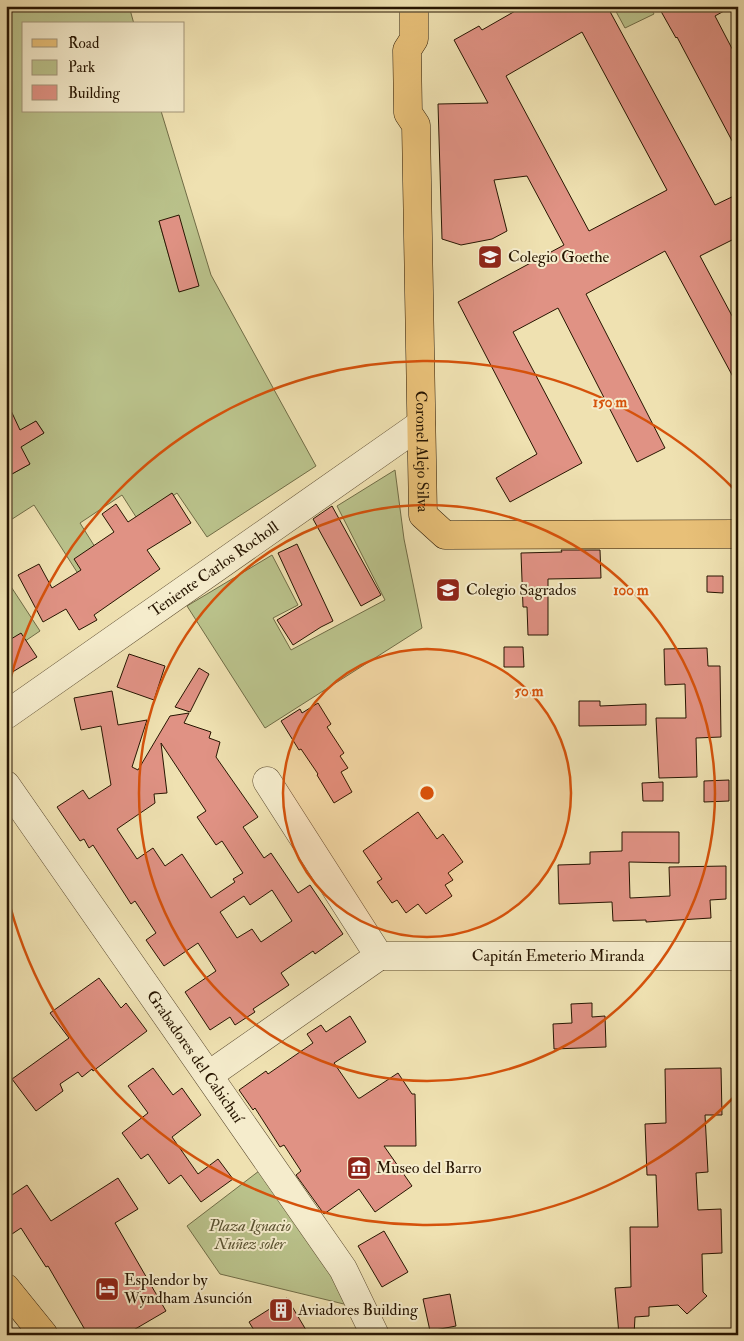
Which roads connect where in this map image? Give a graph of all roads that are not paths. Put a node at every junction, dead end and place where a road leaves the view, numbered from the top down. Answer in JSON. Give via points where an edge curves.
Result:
{"nodes":[{"id":1,"x":414,"y":6,"type":"edge"},
{"id":2,"x":421,"y":424,"type":"junction"},
{"id":3,"x":738,"y":534,"type":"edge"},
{"id":4,"x":6,"y":715,"type":"edge"},
{"id":5,"x":267,"y":781,"type":"dead end"},
{"id":6,"x":6,"y":785,"type":"edge"},
{"id":7,"x":379,"y":956,"type":"junction"},
{"id":8,"x":738,"y":956,"type":"edge"},
{"id":9,"x":209,"y":1075,"type":"junction"},
{"id":10,"x":6,"y":1288,"type":"edge"},
{"id":11,"x":44,"y":1335,"type":"edge"},
{"id":12,"x":375,"y":1335,"type":"edge"}],
"edges":[{"from":1,"to":2,"type":"main road","name":"Coronel Alejo Silva","via":[[414,39],[422,50],[424,114],[416,125]]},
{"from":2,"to":3,"type":"main road","name":"Coronel Alejo Silva","via":[[423,514],[445,535]]},
{"from":2,"to":4,"type":"street","name":"Teniente Carlos Rocholl"},
{"from":5,"to":7,"type":"street"},
{"from":6,"to":9,"type":"street","name":"Grabadores del Cabichuí"},
{"from":7,"to":8,"type":"street","name":"Capitán Emeterio Miranda"},
{"from":7,"to":9,"type":"street"},
{"from":9,"to":12,"type":"street","name":"Grabadores del Cabichuí","via":[[343,1269]]},
{"from":10,"to":11,"type":"main road"}]}
